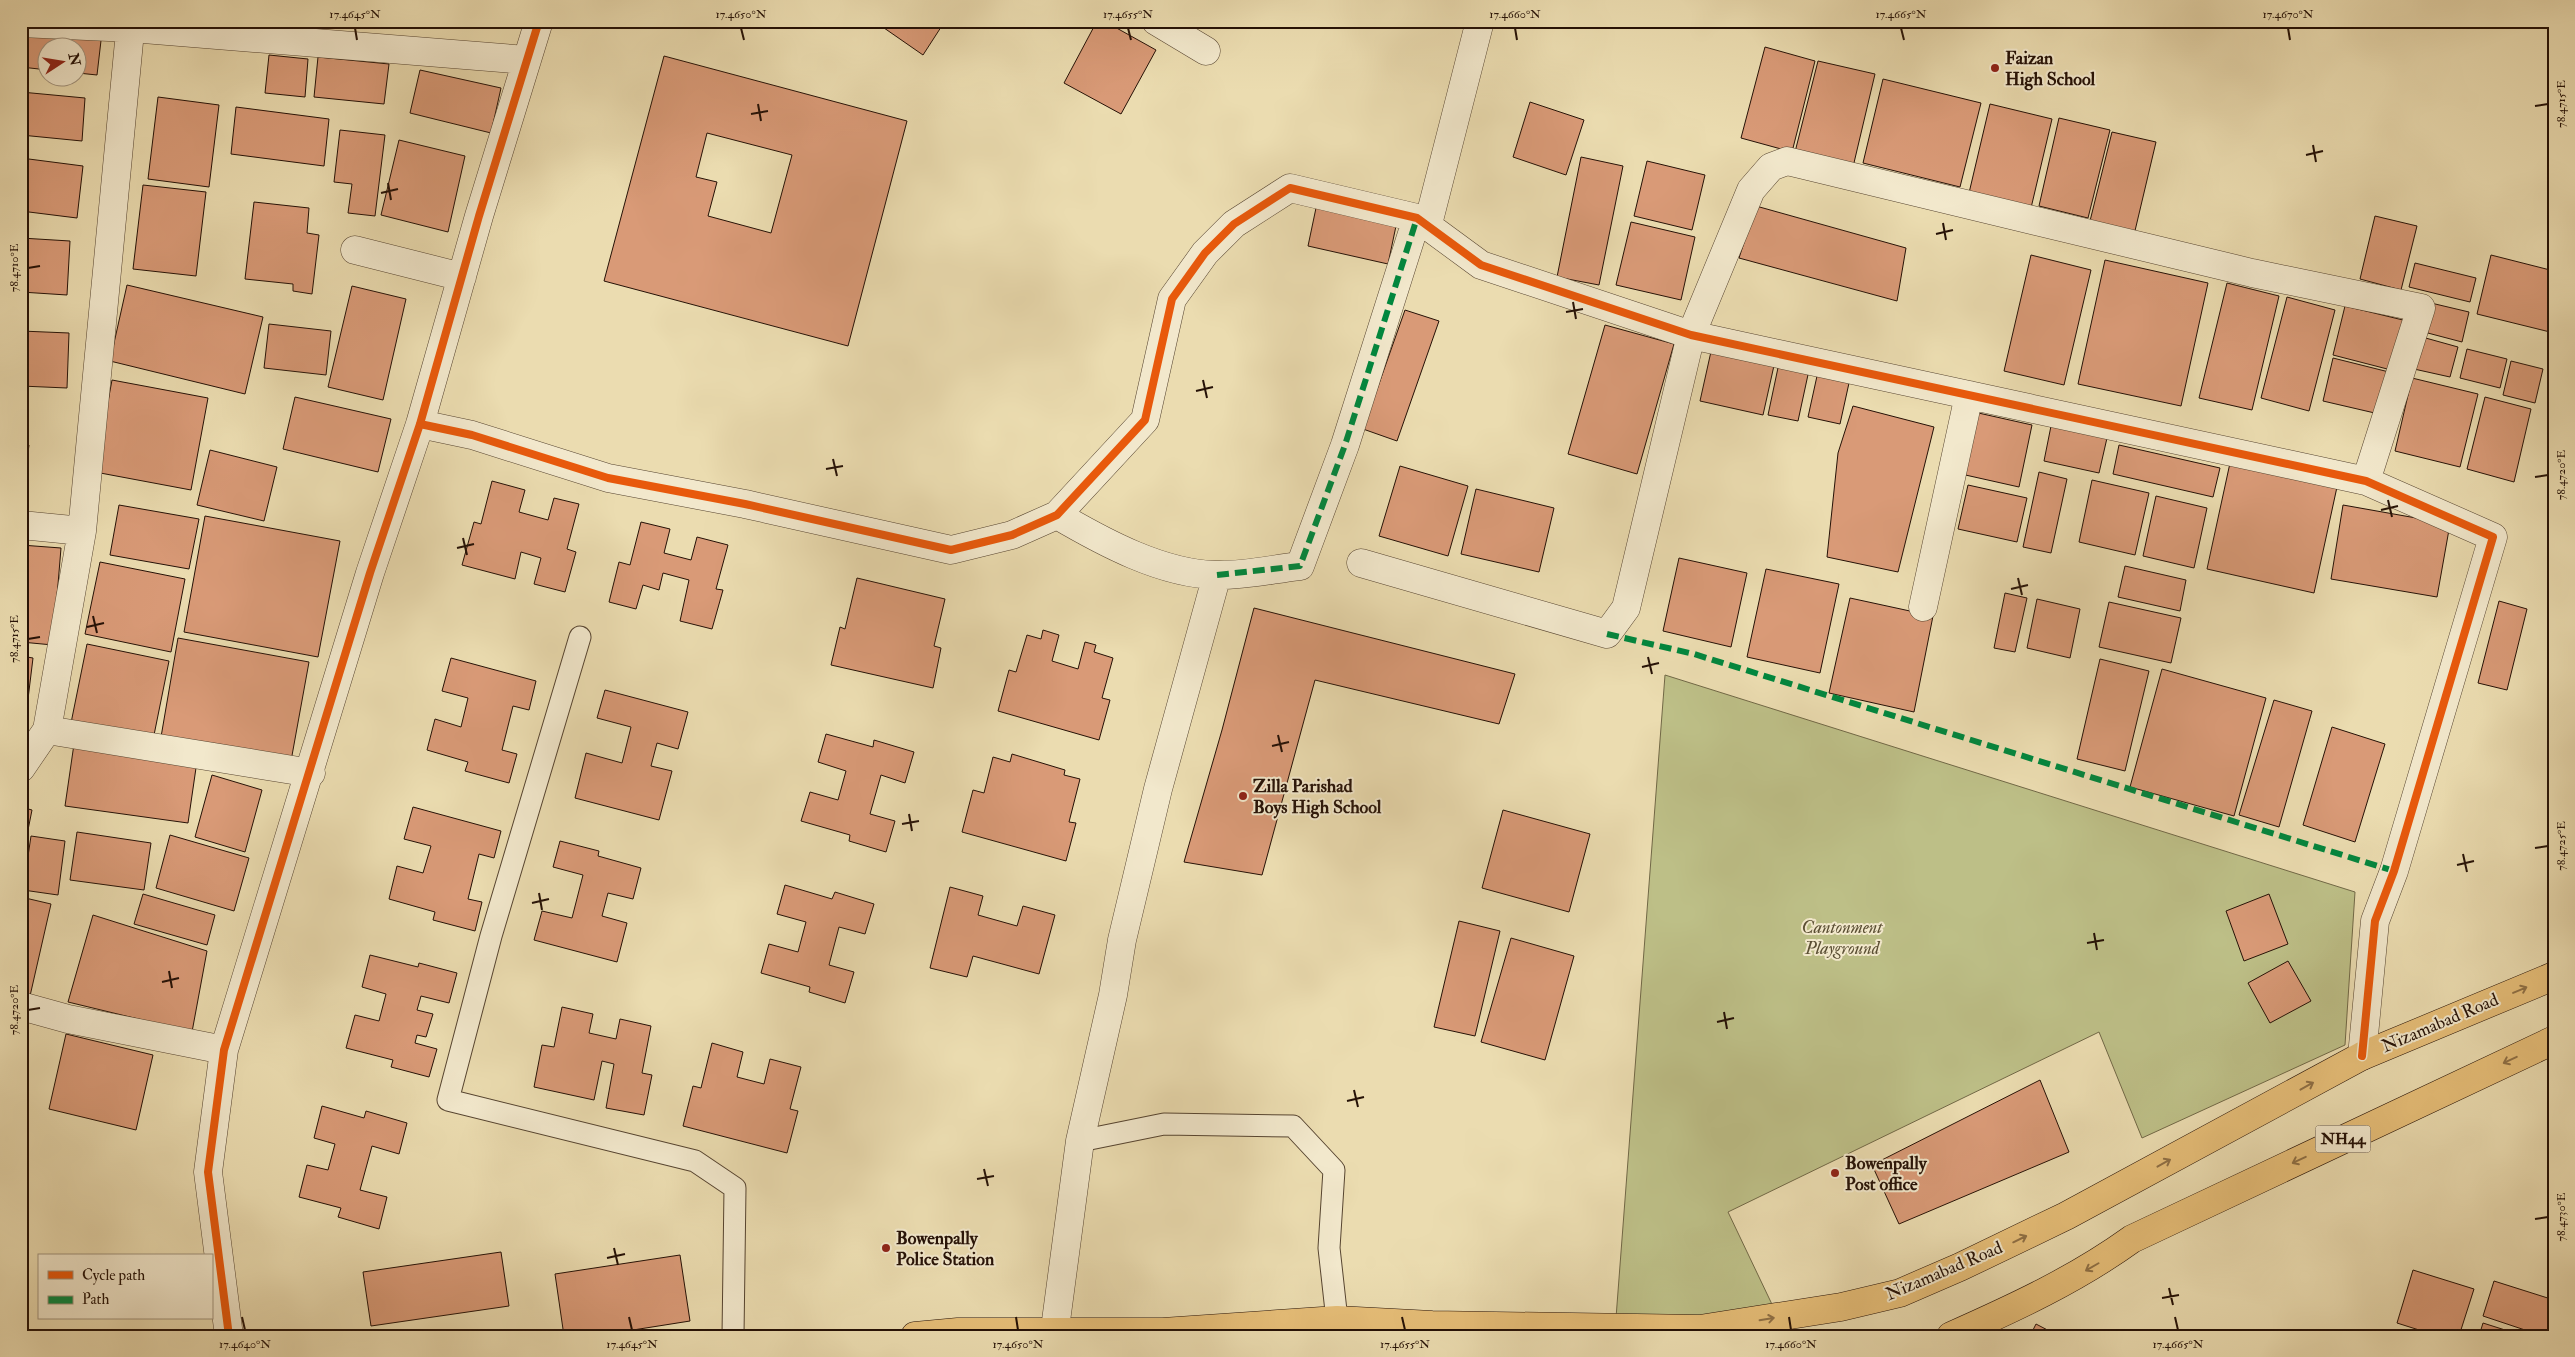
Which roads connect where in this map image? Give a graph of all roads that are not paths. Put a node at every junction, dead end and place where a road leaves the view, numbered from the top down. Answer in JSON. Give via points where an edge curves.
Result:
{"nodes":[{"id":1,"x":538,"y":21,"type":"edge"},
{"id":2,"x":1156,"y":21,"type":"edge"},
{"id":3,"x":1480,"y":21,"type":"edge"},
{"id":4,"x":21,"y":23,"type":"edge"},
{"id":5,"x":131,"y":25,"type":"edge"},
{"id":6,"x":1206,"y":51,"type":"dead end"},
{"id":7,"x":527,"y":60,"type":"junction"},
{"id":8,"x":1423,"y":221,"type":"junction"},
{"id":9,"x":355,"y":250,"type":"dead end"},
{"id":10,"x":462,"y":277,"type":"junction"},
{"id":11,"x":1691,"y":334,"type":"junction"},
{"id":12,"x":1969,"y":395,"type":"junction"},
{"id":13,"x":420,"y":424,"type":"junction"},
{"id":14,"x":2366,"y":481,"type":"junction"},
{"id":15,"x":1057,"y":515,"type":"junction"},
{"id":16,"x":21,"y":525,"type":"edge"},
{"id":17,"x":82,"y":531,"type":"junction"},
{"id":18,"x":1361,"y":563,"type":"dead end"},
{"id":19,"x":1217,"y":576,"type":"junction"},
{"id":20,"x":1923,"y":607,"type":"dead end"},
{"id":21,"x":580,"y":637,"type":"dead end"},
{"id":22,"x":47,"y":730,"type":"junction"},
{"id":23,"x":21,"y":768,"type":"edge"},
{"id":24,"x":311,"y":773,"type":"junction"},
{"id":25,"x":2554,"y":976,"type":"edge"},
{"id":26,"x":21,"y":1006,"type":"edge"},
{"id":27,"x":2554,"y":1040,"type":"edge"},
{"id":28,"x":224,"y":1050,"type":"junction"},
{"id":29,"x":2362,"y":1056,"type":"junction"},
{"id":30,"x":1080,"y":1141,"type":"junction"},
{"id":31,"x":1337,"y":1320,"type":"junction"},
{"id":32,"x":1054,"y":1334,"type":"edge"},
{"id":33,"x":229,"y":1336,"type":"edge"},
{"id":34,"x":733,"y":1336,"type":"edge"},
{"id":35,"x":915,"y":1336,"type":"edge"},
{"id":36,"x":1951,"y":1336,"type":"edge"}],
"edges":[{"from":1,"to":7,"type":"street"},
{"from":2,"to":6,"type":"street"},
{"from":3,"to":8,"type":"street"},
{"from":4,"to":5,"type":"street"},
{"from":5,"to":7,"type":"street"},
{"from":5,"to":17,"type":"street"},
{"from":7,"to":10,"type":"street"},
{"from":8,"to":11,"type":"street","via":[[1481,265]]},
{"from":8,"to":15,"type":"street","via":[[1290,188],[1234,224],[1205,253],[1172,300],[1145,420]]},
{"from":8,"to":19,"type":"street","via":[[1300,566]]},
{"from":9,"to":10,"type":"street"},
{"from":10,"to":13,"type":"street"},
{"from":11,"to":12,"type":"street"},
{"from":11,"to":14,"type":"street","via":[[1751,190],[1771,167],[1786,161],[2252,272],[2421,308]]},
{"from":11,"to":18,"type":"street","via":[[1626,608],[1607,634]]},
{"from":12,"to":14,"type":"street"},
{"from":12,"to":20,"type":"street"},
{"from":13,"to":15,"type":"street","via":[[472,435],[608,478],[745,504],[952,550],[1012,535]]},
{"from":13,"to":24,"type":"street","via":[[370,573]]},
{"from":14,"to":29,"type":"street","via":[[2492,537],[2394,871],[2375,921]]},
{"from":15,"to":19,"type":"street","via":[[1113,547],[1189,573]]},
{"from":16,"to":17,"type":"street"},
{"from":17,"to":22,"type":"street"},
{"from":19,"to":30,"type":"street","via":[[1158,789]]},
{"from":21,"to":34,"type":"lane","via":[[491,936],[448,1100],[695,1161],[735,1188]]},
{"from":22,"to":23,"type":"street"},
{"from":22,"to":24,"type":"street"},
{"from":24,"to":28,"type":"street"},
{"from":29,"to":25,"type":"highway","name":"Nizamabad Road","one_way":true},
{"from":26,"to":28,"type":"street","via":[[68,1019]]},
{"from":27,"to":36,"type":"highway","number":"NH44","one_way":true,"via":[[2132,1239],[2095,1265],[2018,1307]]},
{"from":28,"to":33,"type":"street","via":[[208,1172]]},
{"from":31,"to":29,"type":"highway","name":"Nizamabad Road","one_way":true,"via":[[1700,1329],[1841,1307],[1900,1293],[2066,1216]]},
{"from":30,"to":31,"type":"lane","via":[[1164,1124],[1294,1126],[1334,1170],[1330,1248]]},
{"from":30,"to":32,"type":"street"},
{"from":31,"to":32,"type":"highway","name":"Nizamabad Road","via":[[1163,1332]]},
{"from":32,"to":35,"type":"highway","name":"Nizamabad Road","via":[[958,1332]]}]}
